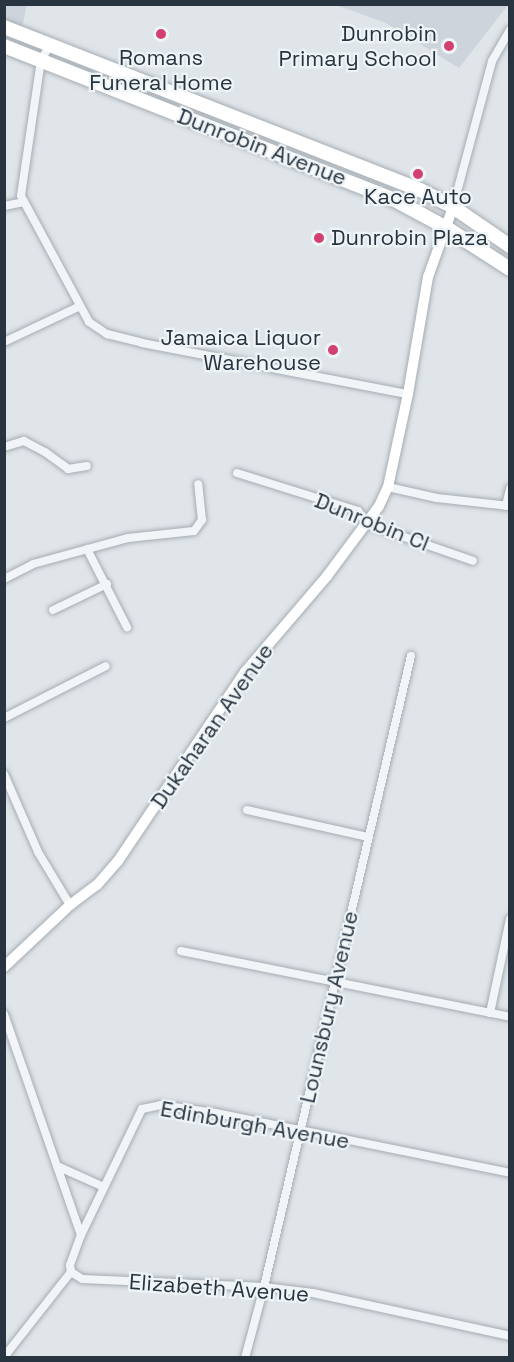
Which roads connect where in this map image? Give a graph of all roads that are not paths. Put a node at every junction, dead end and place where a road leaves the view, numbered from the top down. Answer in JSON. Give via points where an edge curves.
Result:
{"nodes":[{"id":1,"x":4,"y":27,"type":"edge"},
{"id":2,"x":510,"y":30,"type":"edge"},
{"id":3,"x":50,"y":45,"type":"junction"},
{"id":4,"x":4,"y":46,"type":"edge"},
{"id":5,"x":41,"y":60,"type":"junction"},
{"id":6,"x":24,"y":202,"type":"junction"},
{"id":7,"x":4,"y":206,"type":"edge"},
{"id":8,"x":453,"y":207,"type":"junction"},
{"id":9,"x":445,"y":227,"type":"junction"},
{"id":10,"x":510,"y":246,"type":"edge"},
{"id":11,"x":510,"y":269,"type":"edge"},
{"id":12,"x":80,"y":306,"type":"junction"},
{"id":13,"x":4,"y":342,"type":"edge"},
{"id":14,"x":408,"y":394,"type":"junction"},
{"id":15,"x":4,"y":447,"type":"edge"},
{"id":16,"x":87,"y":466,"type":"dead end"},
{"id":17,"x":237,"y":473,"type":"dead end"},
{"id":18,"x":198,"y":484,"type":"dead end"},
{"id":19,"x":388,"y":487,"type":"junction"},
{"id":20,"x":510,"y":488,"type":"edge"},
{"id":21,"x":508,"y":506,"type":"edge"},
{"id":22,"x":367,"y":524,"type":"junction"},
{"id":23,"x":87,"y":549,"type":"junction"},
{"id":24,"x":473,"y":561,"type":"dead end"},
{"id":25,"x":4,"y":579,"type":"edge"},
{"id":26,"x":107,"y":584,"type":"junction"},
{"id":27,"x":53,"y":610,"type":"dead end"},
{"id":28,"x":127,"y":627,"type":"dead end"},
{"id":29,"x":411,"y":656,"type":"dead end"},
{"id":30,"x":106,"y":666,"type":"dead end"},
{"id":31,"x":4,"y":718,"type":"edge"},
{"id":32,"x":4,"y":774,"type":"edge"},
{"id":33,"x":8,"y":790,"type":"edge"},
{"id":34,"x":247,"y":810,"type":"dead end"},
{"id":35,"x":368,"y":837,"type":"junction"},
{"id":36,"x":70,"y":905,"type":"junction"},
{"id":37,"x":510,"y":919,"type":"edge"},
{"id":38,"x":181,"y":951,"type":"dead end"},
{"id":39,"x":4,"y":967,"type":"edge"},
{"id":40,"x":336,"y":981,"type":"junction"},
{"id":41,"x":490,"y":1013,"type":"junction"},
{"id":42,"x":4,"y":1014,"type":"edge"},
{"id":43,"x":510,"y":1017,"type":"edge"},
{"id":44,"x":300,"y":1131,"type":"junction"},
{"id":45,"x":57,"y":1166,"type":"junction"},
{"id":46,"x":510,"y":1173,"type":"edge"},
{"id":47,"x":104,"y":1187,"type":"junction"},
{"id":48,"x":81,"y":1235,"type":"junction"},
{"id":49,"x":71,"y":1272,"type":"junction"},
{"id":50,"x":264,"y":1287,"type":"junction"},
{"id":51,"x":510,"y":1336,"type":"edge"},
{"id":52,"x":4,"y":1357,"type":"edge"},
{"id":53,"x":245,"y":1358,"type":"edge"}],
"edges":[{"from":1,"to":3,"type":"highway","name":"Dunrobin Avenue"},
{"from":2,"to":8,"type":"street","via":[[492,61]]},
{"from":3,"to":5,"type":"street"},
{"from":3,"to":8,"type":"highway","name":"Dunrobin Avenue","via":[[390,178]]},
{"from":4,"to":5,"type":"highway","name":"Dunrobin Avenue"},
{"from":5,"to":6,"type":"street","via":[[20,188]]},
{"from":5,"to":9,"type":"highway","name":"Dunrobin Avenue","via":[[395,200]]},
{"from":6,"to":7,"type":"street"},
{"from":6,"to":12,"type":"street"},
{"from":8,"to":9,"type":"street","name":"Dukaharan Avenue"},
{"from":8,"to":10,"type":"highway","name":"Dunrobin Avenue"},
{"from":9,"to":11,"type":"highway","name":"Dunrobin Avenue"},
{"from":9,"to":14,"type":"street","name":"Dukaharan Avenue","via":[[428,277]]},
{"from":12,"to":13,"type":"street"},
{"from":12,"to":14,"type":"street","via":[[89,322],[107,334],[235,363]]},
{"from":14,"to":19,"type":"street","name":"Dukaharan Avenue"},
{"from":15,"to":16,"type":"street","via":[[24,441],[68,469]]},
{"from":17,"to":22,"type":"street","name":"Dunrobin Cl","via":[[358,511]]},
{"from":18,"to":23,"type":"street","via":[[202,520],[194,531],[128,538]]},
{"from":19,"to":21,"type":"street","via":[[437,498]]},
{"from":19,"to":22,"type":"street","name":"Dukaharan Avenue"},
{"from":20,"to":21,"type":"street"},
{"from":22,"to":24,"type":"street","name":"Dunrobin Cl"},
{"from":22,"to":36,"type":"street","name":"Dukaharan Avenue","via":[[245,672],[118,861],[97,885]]},
{"from":23,"to":25,"type":"street","via":[[33,564]]},
{"from":23,"to":26,"type":"street"},
{"from":26,"to":27,"type":"street"},
{"from":26,"to":28,"type":"street"},
{"from":29,"to":35,"type":"street","name":"Lounsbury Avenue"},
{"from":30,"to":31,"type":"street"},
{"from":32,"to":33,"type":"street"},
{"from":33,"to":36,"type":"street","via":[[38,852]]},
{"from":34,"to":35,"type":"street"},
{"from":35,"to":40,"type":"street","name":"Lounsbury Avenue"},
{"from":36,"to":39,"type":"street","name":"Dukaharan Avenue"},
{"from":37,"to":41,"type":"street"},
{"from":38,"to":40,"type":"street"},
{"from":40,"to":41,"type":"street"},
{"from":40,"to":44,"type":"street","name":"Lounsbury Avenue"},
{"from":41,"to":43,"type":"street"},
{"from":42,"to":45,"type":"street"},
{"from":44,"to":46,"type":"street","name":"Edinburgh Avenue"},
{"from":44,"to":47,"type":"street","name":"Edinburgh Avenue","via":[[161,1105],[142,1109]]},
{"from":44,"to":50,"type":"street","name":"Lounsbury Avenue"},
{"from":45,"to":47,"type":"street"},
{"from":45,"to":48,"type":"street"},
{"from":47,"to":48,"type":"street","name":"Edinburgh Avenue"},
{"from":48,"to":49,"type":"street","name":"Edinburgh Avenue"},
{"from":49,"to":50,"type":"street","name":"Elizabeth Avenue","via":[[82,1280]]},
{"from":49,"to":52,"type":"street","name":"Edinburgh Avenue"},
{"from":50,"to":51,"type":"street","name":"Elizabeth Avenue","via":[[313,1293]]},
{"from":50,"to":53,"type":"street","name":"Lounsbury Avenue"}]}
